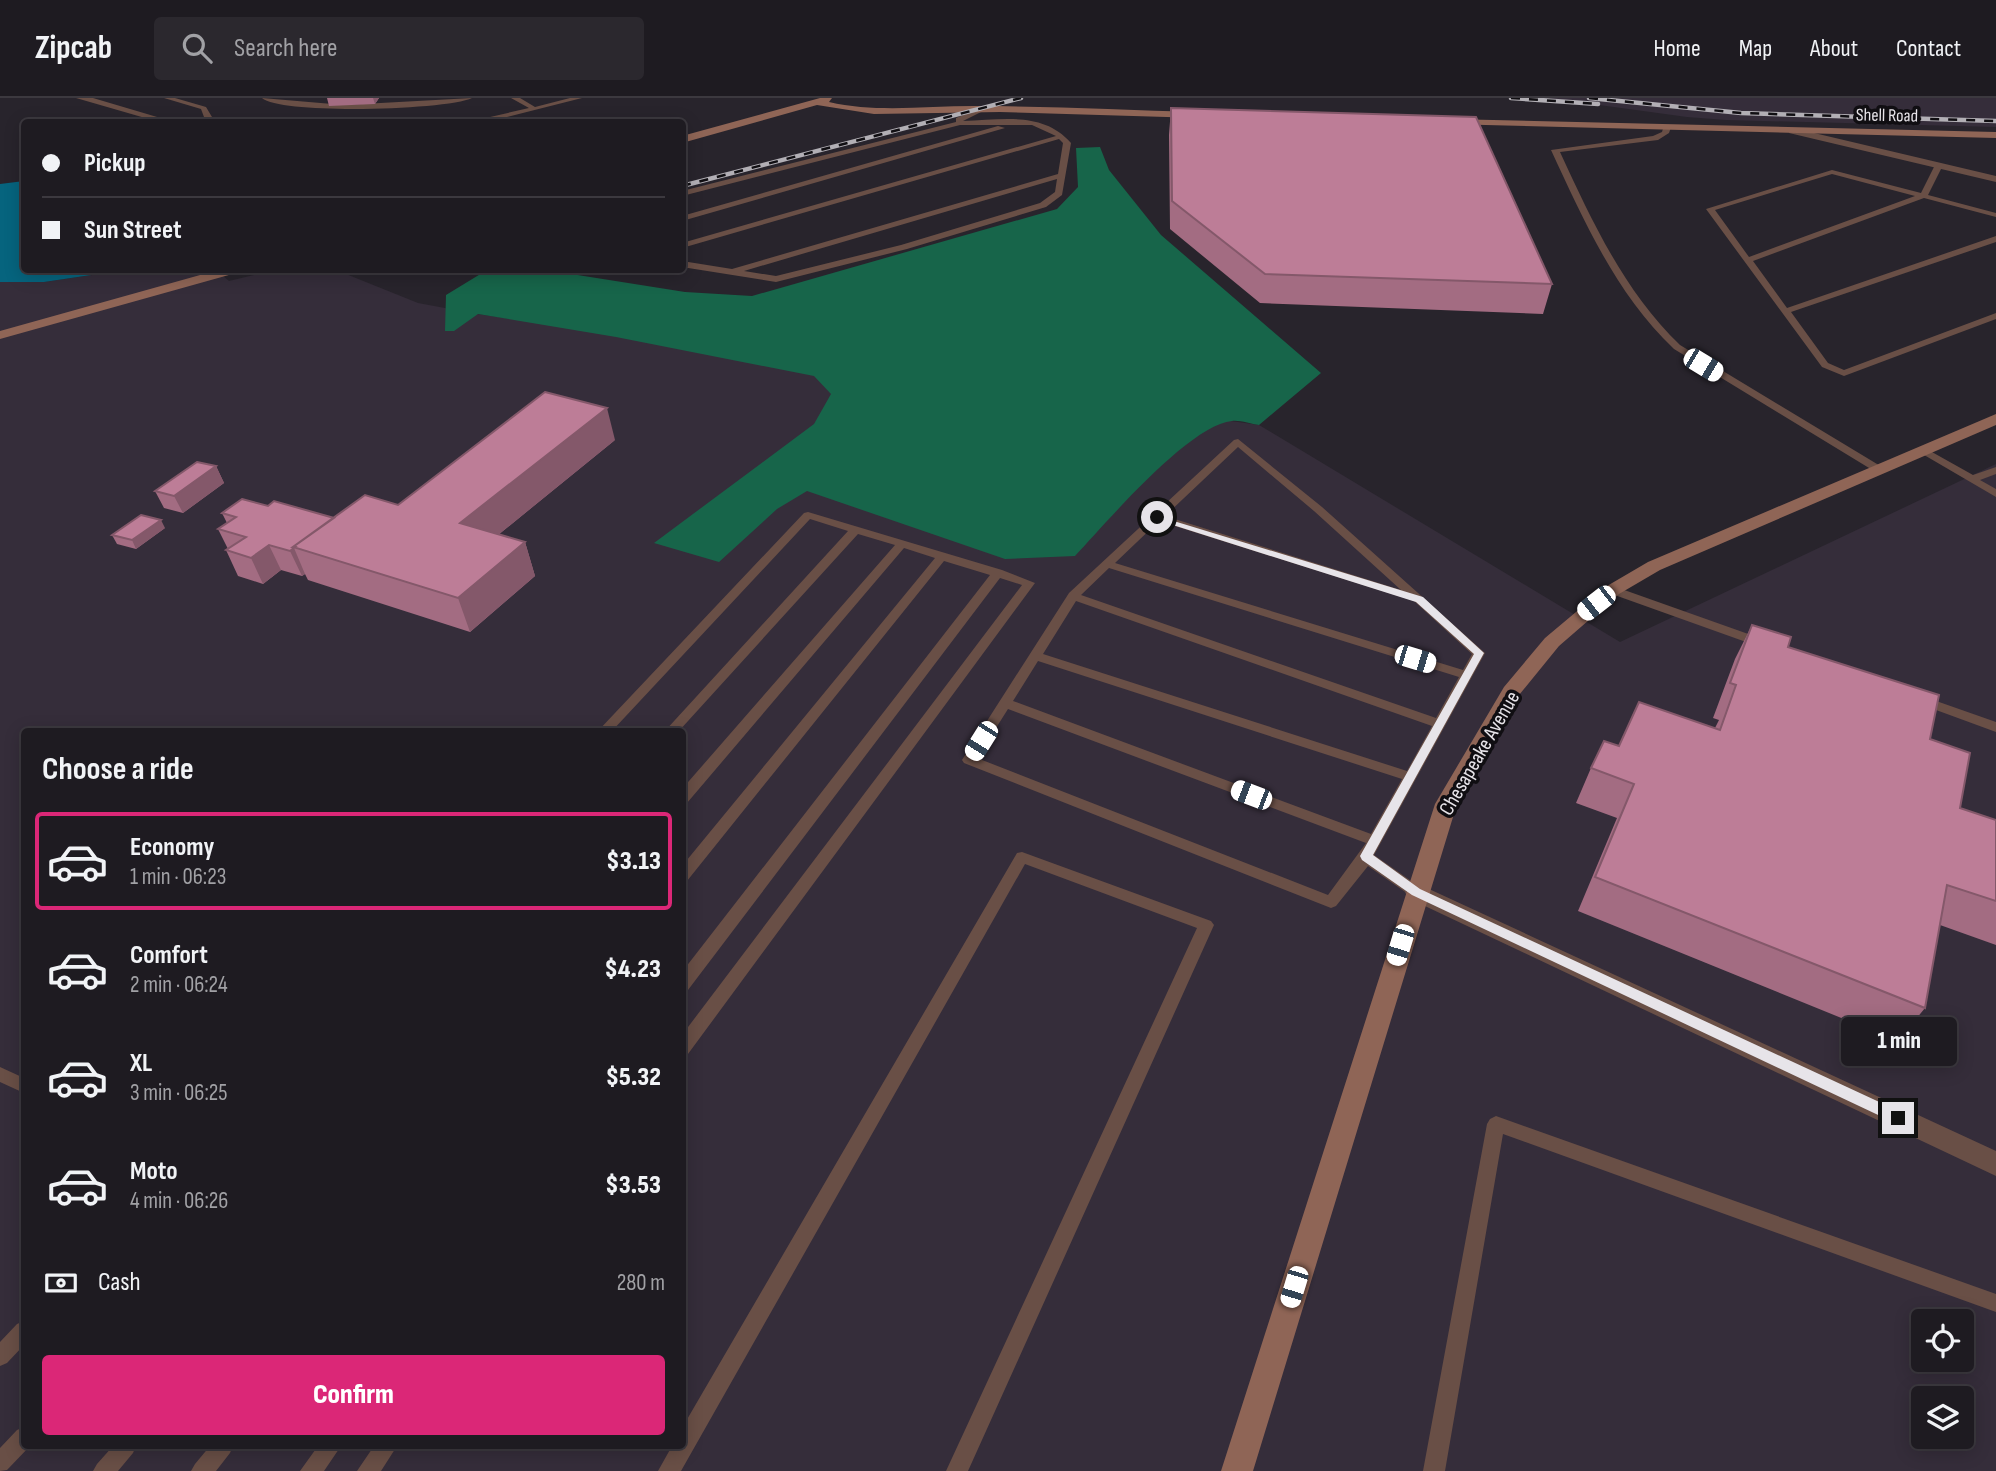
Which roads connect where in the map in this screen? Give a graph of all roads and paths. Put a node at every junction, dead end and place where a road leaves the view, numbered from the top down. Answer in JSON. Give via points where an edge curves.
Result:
{"nodes":[{"id":1,"x":82,"y":98,"type":"edge"},
{"id":2,"x":167,"y":98,"type":"edge"},
{"id":3,"x":265,"y":98,"type":"edge"},
{"id":4,"x":461,"y":98,"type":"edge"},
{"id":5,"x":469,"y":98,"type":"edge"},
{"id":6,"x":514,"y":98,"type":"edge"},
{"id":7,"x":579,"y":98,"type":"edge"},
{"id":8,"x":825,"y":100,"type":"edge"},
{"id":9,"x":884,"y":102,"type":"edge"},
{"id":10,"x":534,"y":109,"type":"junction"},
{"id":11,"x":938,"y":110,"type":"junction"},
{"id":12,"x":981,"y":110,"type":"junction"},
{"id":13,"x":1219,"y":116,"type":"edge"},
{"id":14,"x":158,"y":119,"type":"edge"},
{"id":15,"x":207,"y":119,"type":"edge"},
{"id":16,"x":492,"y":119,"type":"edge"},
{"id":17,"x":1443,"y":122,"type":"edge"},
{"id":18,"x":960,"y":123,"type":"junction"},
{"id":19,"x":1016,"y":124,"type":"junction"},
{"id":20,"x":1667,"y":127,"type":"junction"},
{"id":21,"x":1793,"y":131,"type":"junction"},
{"id":22,"x":1996,"y":135,"type":"edge"},
{"id":23,"x":1062,"y":136,"type":"junction"},
{"id":24,"x":686,"y":139,"type":"edge"},
{"id":25,"x":1939,"y":166,"type":"junction"},
{"id":26,"x":1063,"y":175,"type":"junction"},
{"id":27,"x":1996,"y":179,"type":"edge"},
{"id":28,"x":686,"y":193,"type":"edge"},
{"id":29,"x":1923,"y":196,"type":"junction"},
{"id":30,"x":1996,"y":215,"type":"edge"},
{"id":31,"x":686,"y":218,"type":"edge"},
{"id":32,"x":1996,"y":239,"type":"edge"},
{"id":33,"x":686,"y":245,"type":"edge"},
{"id":34,"x":1748,"y":260,"type":"junction"},
{"id":35,"x":686,"y":265,"type":"edge"},
{"id":36,"x":729,"y":272,"type":"junction"},
{"id":37,"x":220,"y":273,"type":"edge"},
{"id":38,"x":1786,"y":311,"type":"junction"},
{"id":39,"x":1996,"y":316,"type":"edge"},
{"id":40,"x":0,"y":335,"type":"edge"},
{"id":41,"x":1996,"y":419,"type":"edge"},
{"id":42,"x":1923,"y":450,"type":"junction"},
{"id":43,"x":1878,"y":468,"type":"junction"},
{"id":44,"x":1996,"y":470,"type":"edge"},
{"id":45,"x":1973,"y":479,"type":"junction"},
{"id":46,"x":1996,"y":494,"type":"edge"},
{"id":47,"x":1157,"y":517,"type":"junction"},
{"id":48,"x":855,"y":530,"type":"junction"},
{"id":49,"x":902,"y":544,"type":"junction"},
{"id":50,"x":942,"y":556,"type":"junction"},
{"id":51,"x":1107,"y":564,"type":"junction"},
{"id":52,"x":998,"y":573,"type":"junction"},
{"id":53,"x":1613,"y":590,"type":"junction"},
{"id":54,"x":1073,"y":596,"type":"junction"},
{"id":55,"x":1420,"y":600,"type":"junction"},
{"id":56,"x":1783,"y":650,"type":"edge"},
{"id":57,"x":1035,"y":656,"type":"junction"},
{"id":58,"x":1466,"y":675,"type":"junction"},
{"id":59,"x":1913,"y":697,"type":"edge"},
{"id":60,"x":1005,"y":703,"type":"junction"},
{"id":61,"x":1440,"y":724,"type":"junction"},
{"id":62,"x":1996,"y":727,"type":"edge"},
{"id":63,"x":607,"y":728,"type":"edge"},
{"id":64,"x":674,"y":728,"type":"edge"},
{"id":65,"x":1411,"y":777,"type":"junction"},
{"id":66,"x":686,"y":794,"type":"edge"},
{"id":67,"x":1375,"y":841,"type":"junction"},
{"id":68,"x":1366,"y":856,"type":"junction"},
{"id":69,"x":686,"y":872,"type":"edge"},
{"id":70,"x":1416,"y":892,"type":"junction"},
{"id":71,"x":686,"y":980,"type":"edge"},
{"id":72,"x":686,"y":1044,"type":"edge"},
{"id":73,"x":0,"y":1074,"type":"edge"},
{"id":74,"x":21,"y":1084,"type":"edge"},
{"id":75,"x":1996,"y":1164,"type":"edge"},
{"id":76,"x":1996,"y":1303,"type":"edge"},
{"id":77,"x":21,"y":1334,"type":"edge"},
{"id":78,"x":0,"y":1356,"type":"edge"},
{"id":79,"x":21,"y":1440,"type":"edge"},
{"id":80,"x":686,"y":1441,"type":"edge"},
{"id":81,"x":123,"y":1449,"type":"edge"},
{"id":82,"x":220,"y":1449,"type":"edge"},
{"id":83,"x":329,"y":1449,"type":"edge"},
{"id":84,"x":385,"y":1449,"type":"edge"},
{"id":85,"x":682,"y":1449,"type":"edge"},
{"id":86,"x":0,"y":1463,"type":"edge"},
{"id":87,"x":104,"y":1471,"type":"edge"},
{"id":88,"x":202,"y":1471,"type":"edge"},
{"id":89,"x":311,"y":1471,"type":"edge"},
{"id":90,"x":368,"y":1471,"type":"edge"},
{"id":91,"x":669,"y":1471,"type":"edge"},
{"id":92,"x":957,"y":1471,"type":"edge"},
{"id":93,"x":1237,"y":1471,"type":"edge"},
{"id":94,"x":1434,"y":1471,"type":"edge"}],
"edges":[{"from":1,"to":14,"type":"street"},
{"from":2,"to":15,"type":"lane","via":[[204,108]]},
{"from":3,"to":4,"type":"lane","via":[[314,107],[376,107]]},
{"from":4,"to":5,"type":"lane"},
{"from":6,"to":10,"type":"lane"},
{"from":7,"to":10,"type":"lane"},
{"from":8,"to":9,"type":"street"},
{"from":8,"to":11,"type":"street","via":[[831,106],[879,111]]},
{"from":8,"to":24,"type":"street"},
{"from":9,"to":11,"type":"street"},
{"from":10,"to":16,"type":"lane"},
{"from":11,"to":12,"type":"street"},
{"from":12,"to":13,"type":"street"},
{"from":12,"to":18,"type":"lane"},
{"from":17,"to":20,"type":"street","name":"Shell Road"},
{"from":18,"to":19,"type":"lane"},
{"from":18,"to":28,"type":"lane"},
{"from":19,"to":23,"type":"lane","via":[[1047,126]]},
{"from":19,"to":31,"type":"lane"},
{"from":20,"to":21,"type":"street","name":"Shell Road"},
{"from":20,"to":43,"type":"lane","via":[[1656,138],[1555,150],[1594,232],[1655,329],[1669,341]]},
{"from":21,"to":22,"type":"street","name":"Shell Road"},
{"from":21,"to":25,"type":"street"},
{"from":23,"to":26,"type":"lane","via":[[1067,143]]},
{"from":23,"to":33,"type":"lane"},
{"from":25,"to":27,"type":"street"},
{"from":25,"to":29,"type":"lane"},
{"from":26,"to":36,"type":"lane"},
{"from":26,"to":36,"type":"lane","via":[[1059,193],[1043,205],[904,247],[776,279]]},
{"from":29,"to":30,"type":"lane"},
{"from":29,"to":34,"type":"lane"},
{"from":29,"to":34,"type":"lane","via":[[1832,172],[1710,209]]},
{"from":32,"to":38,"type":"lane"},
{"from":34,"to":38,"type":"lane"},
{"from":35,"to":36,"type":"lane"},
{"from":37,"to":40,"type":"street"},
{"from":38,"to":39,"type":"lane","via":[[1825,365],[1844,373]]},
{"from":41,"to":42,"type":"street","name":"Chesapeake Avenue"},
{"from":42,"to":43,"type":"street","name":"Chesapeake Avenue"},
{"from":42,"to":45,"type":"lane"},
{"from":43,"to":53,"type":"street","name":"Chesapeake Avenue","via":[[1678,555]]},
{"from":44,"to":45,"type":"lane"},
{"from":45,"to":46,"type":"lane"},
{"from":47,"to":51,"type":"lane"},
{"from":47,"to":55,"type":"lane"},
{"from":47,"to":55,"type":"lane","via":[[1238,442]]},
{"from":48,"to":49,"type":"lane"},
{"from":48,"to":63,"type":"lane","via":[[808,515]]},
{"from":48,"to":64,"type":"lane"},
{"from":49,"to":50,"type":"lane"},
{"from":49,"to":66,"type":"lane"},
{"from":50,"to":52,"type":"lane"},
{"from":50,"to":69,"type":"lane"},
{"from":51,"to":54,"type":"lane"},
{"from":51,"to":58,"type":"lane"},
{"from":52,"to":71,"type":"lane"},
{"from":52,"to":72,"type":"lane","via":[[1029,583]]},
{"from":53,"to":56,"type":"lane"},
{"from":53,"to":70,"type":"street","name":"Chesapeake Avenue","via":[[1552,642],[1511,692],[1446,804]]},
{"from":54,"to":57,"type":"lane"},
{"from":54,"to":61,"type":"lane"},
{"from":55,"to":58,"type":"lane","via":[[1479,653]]},
{"from":57,"to":60,"type":"lane"},
{"from":57,"to":65,"type":"lane"},
{"from":58,"to":61,"type":"lane"},
{"from":59,"to":62,"type":"lane"},
{"from":60,"to":67,"type":"lane"},
{"from":60,"to":68,"type":"lane","via":[[969,760],[1331,902]]},
{"from":61,"to":65,"type":"lane"},
{"from":65,"to":67,"type":"lane"},
{"from":67,"to":68,"type":"lane"},
{"from":68,"to":70,"type":"lane"},
{"from":70,"to":75,"type":"street"},
{"from":70,"to":93,"type":"street","name":"Chesapeake Avenue"},
{"from":73,"to":74,"type":"lane"},
{"from":76,"to":94,"type":"lane","via":[[1496,1124]]},
{"from":77,"to":78,"type":"lane"},
{"from":79,"to":86,"type":"lane"},
{"from":80,"to":92,"type":"lane","via":[[1022,856],[1206,925]]},
{"from":81,"to":87,"type":"lane"},
{"from":82,"to":88,"type":"lane"},
{"from":83,"to":89,"type":"lane"},
{"from":84,"to":90,"type":"lane"},
{"from":85,"to":91,"type":"lane"}]}
